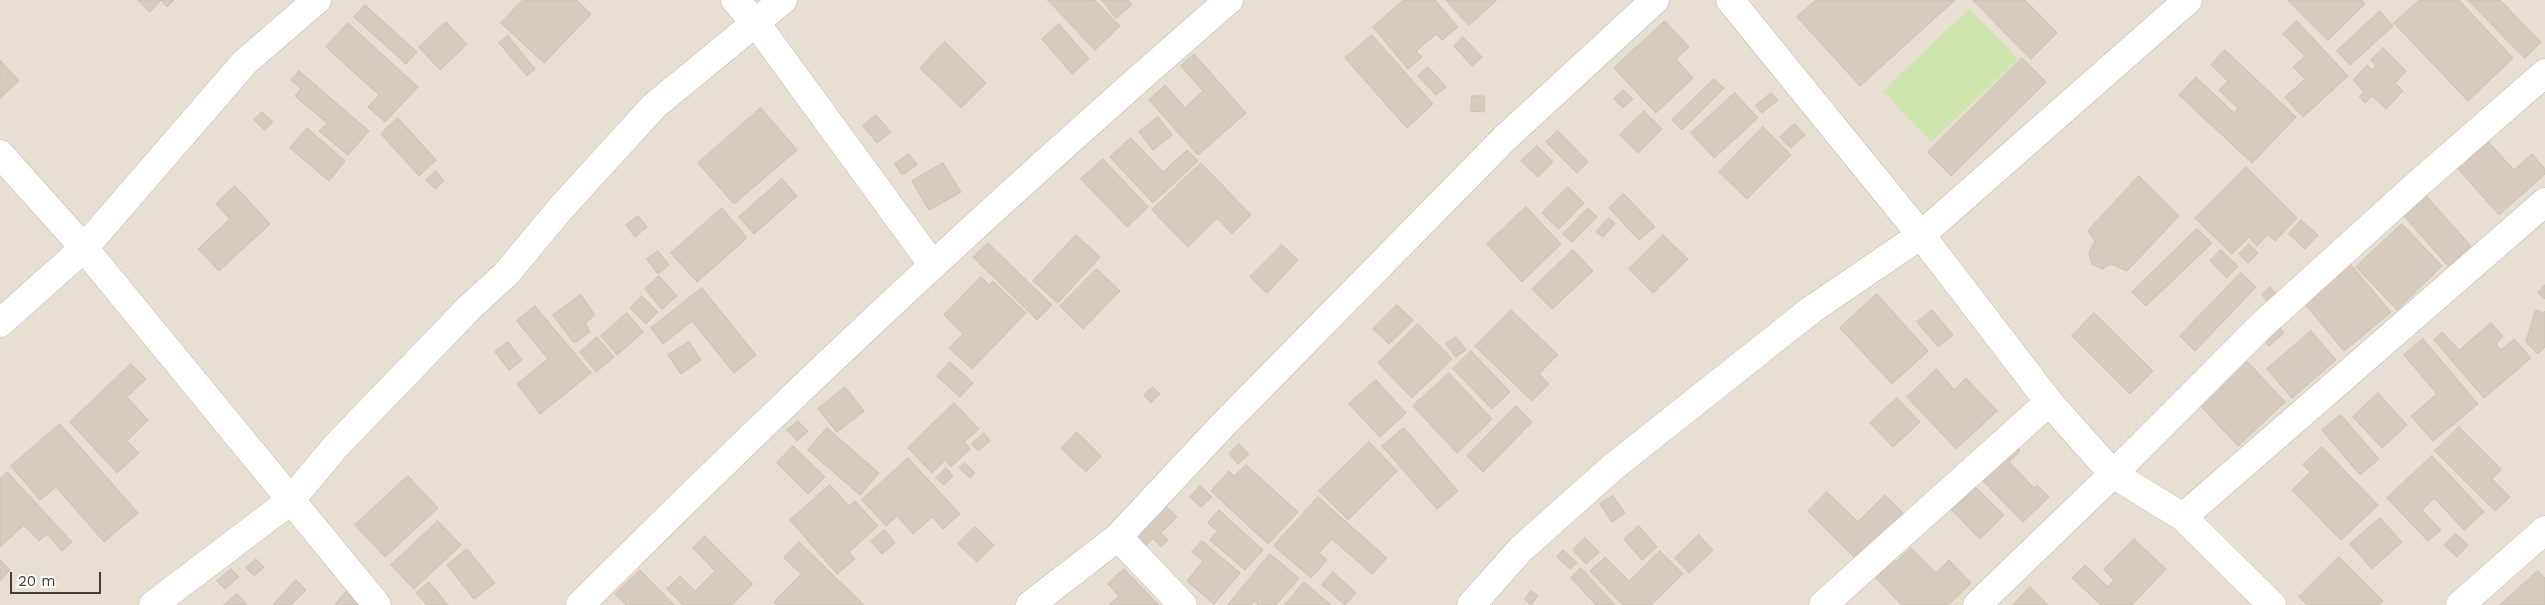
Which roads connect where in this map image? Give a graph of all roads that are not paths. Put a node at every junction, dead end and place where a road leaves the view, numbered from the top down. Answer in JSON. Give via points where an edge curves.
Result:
{"nodes":[{"id":1,"x":317,"y":0,"type":"edge"},
{"id":2,"x":735,"y":0,"type":"edge"},
{"id":3,"x":783,"y":0,"type":"edge"},
{"id":4,"x":1229,"y":0,"type":"edge"},
{"id":5,"x":1655,"y":0,"type":"edge"},
{"id":6,"x":1730,"y":0,"type":"edge"},
{"id":7,"x":2188,"y":0,"type":"edge"},
{"id":8,"x":756,"y":23,"type":"junction"},
{"id":9,"x":2545,"y":73,"type":"edge"},
{"id":10,"x":0,"y":154,"type":"edge"},
{"id":11,"x":2545,"y":202,"type":"edge"},
{"id":12,"x":1921,"y":235,"type":"junction"},
{"id":13,"x":84,"y":248,"type":"junction"},
{"id":14,"x":932,"y":264,"type":"junction"},
{"id":15,"x":0,"y":323,"type":"edge"},
{"id":16,"x":2049,"y":402,"type":"junction"},
{"id":17,"x":2113,"y":474,"type":"junction"},
{"id":18,"x":290,"y":501,"type":"junction"},
{"id":19,"x":2183,"y":517,"type":"junction"},
{"id":20,"x":2545,"y":530,"type":"edge"},
{"id":21,"x":1118,"y":537,"type":"junction"},
{"id":22,"x":153,"y":605,"type":"edge"},
{"id":23,"x":377,"y":605,"type":"edge"},
{"id":24,"x":580,"y":605,"type":"edge"},
{"id":25,"x":1030,"y":605,"type":"edge"},
{"id":26,"x":1183,"y":605,"type":"edge"},
{"id":27,"x":1471,"y":605,"type":"edge"},
{"id":28,"x":1823,"y":605,"type":"edge"},
{"id":29,"x":1977,"y":605,"type":"edge"},
{"id":30,"x":2272,"y":605,"type":"edge"},
{"id":31,"x":2460,"y":605,"type":"edge"}],
"edges":[{"from":1,"to":13,"type":"street","via":[[245,62]]},
{"from":2,"to":8,"type":"street"},
{"from":3,"to":8,"type":"street"},
{"from":4,"to":14,"type":"street"},
{"from":5,"to":21,"type":"street","via":[[1505,138],[1220,428]]},
{"from":6,"to":12,"type":"street"},
{"from":7,"to":12,"type":"street"},
{"from":8,"to":14,"type":"street"},
{"from":8,"to":18,"type":"street","via":[[654,106],[506,274],[336,446]]},
{"from":9,"to":17,"type":"street","via":[[2261,326]]},
{"from":10,"to":13,"type":"street"},
{"from":11,"to":19,"type":"street"},
{"from":12,"to":16,"type":"street"},
{"from":12,"to":27,"type":"street","via":[[1810,310],[1613,467],[1521,549]]},
{"from":13,"to":15,"type":"street"},
{"from":13,"to":18,"type":"street"},
{"from":14,"to":24,"type":"street"},
{"from":16,"to":17,"type":"street"},
{"from":16,"to":28,"type":"street"},
{"from":17,"to":19,"type":"street"},
{"from":17,"to":29,"type":"street"},
{"from":18,"to":22,"type":"street"},
{"from":18,"to":23,"type":"street"},
{"from":19,"to":30,"type":"street"},
{"from":20,"to":31,"type":"street"},
{"from":21,"to":25,"type":"street"},
{"from":21,"to":26,"type":"street"}]}
